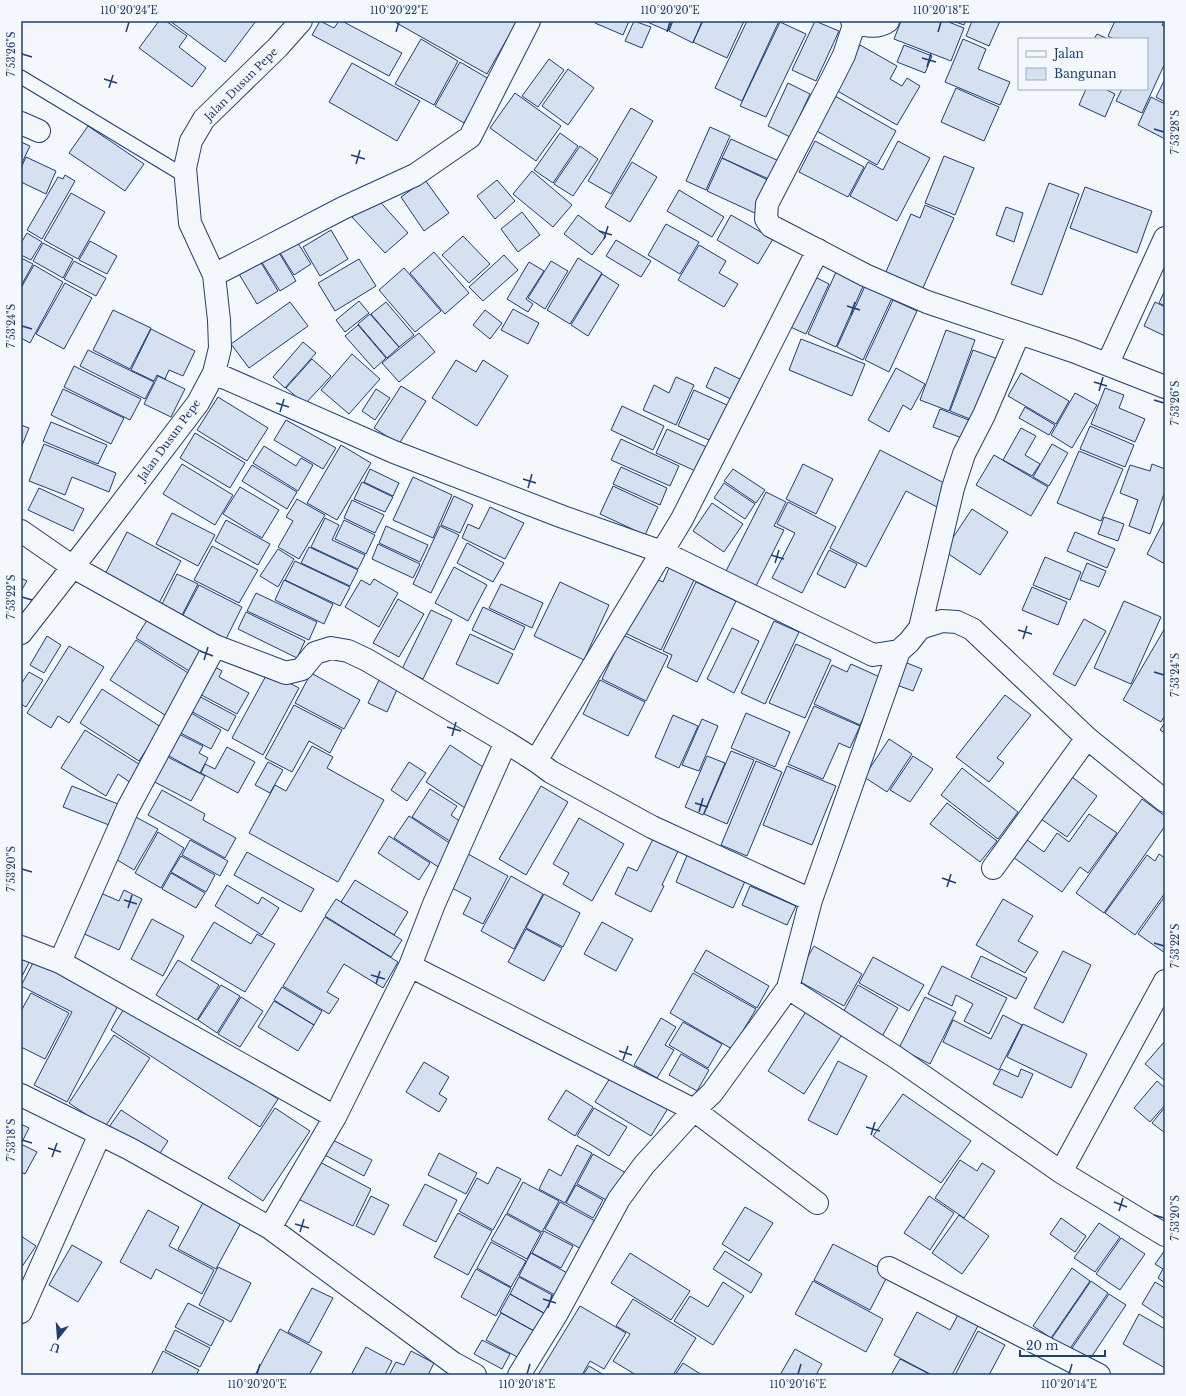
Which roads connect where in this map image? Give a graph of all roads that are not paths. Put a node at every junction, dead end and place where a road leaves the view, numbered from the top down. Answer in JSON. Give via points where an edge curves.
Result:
{"nodes":[{"id":1,"x":301,"y":21,"type":"edge"},
{"id":2,"x":529,"y":21,"type":"edge"},
{"id":3,"x":888,"y":21,"type":"edge"},
{"id":4,"x":854,"y":22,"type":"edge"},
{"id":5,"x":21,"y":77,"type":"edge"},
{"id":6,"x":185,"y":176,"type":"junction"},
{"id":7,"x":1165,"y":238,"type":"edge"},
{"id":8,"x":818,"y":250,"type":"junction"},
{"id":9,"x":214,"y":275,"type":"junction"},
{"id":10,"x":1019,"y":333,"type":"junction"},
{"id":11,"x":1108,"y":363,"type":"junction"},
{"id":12,"x":214,"y":372,"type":"junction"},
{"id":13,"x":1165,"y":387,"type":"edge"},
{"id":14,"x":21,"y":531,"type":"edge"},
{"id":15,"x":662,"y":552,"type":"junction"},
{"id":16,"x":73,"y":567,"type":"junction"},
{"id":17,"x":920,"y":628,"type":"junction"},
{"id":18,"x":21,"y":633,"type":"edge"},
{"id":19,"x":215,"y":646,"type":"junction"},
{"id":20,"x":899,"y":651,"type":"junction"},
{"id":21,"x":1087,"y":738,"type":"junction"},
{"id":22,"x":506,"y":742,"type":"junction"},
{"id":23,"x":536,"y":761,"type":"junction"},
{"id":24,"x":1165,"y":801,"type":"edge"},
{"id":25,"x":993,"y":868,"type":"dead end"},
{"id":26,"x":811,"y":900,"type":"junction"},
{"id":27,"x":21,"y":948,"type":"edge"},
{"id":28,"x":60,"y":962,"type":"junction"},
{"id":29,"x":410,"y":966,"type":"junction"},
{"id":30,"x":1165,"y":981,"type":"edge"},
{"id":31,"x":788,"y":988,"type":"junction"},
{"id":32,"x":21,"y":1095,"type":"edge"},
{"id":33,"x":694,"y":1110,"type":"junction"},
{"id":34,"x":335,"y":1117,"type":"junction"},
{"id":35,"x":100,"y":1134,"type":"junction"},
{"id":36,"x":1061,"y":1172,"type":"junction"},
{"id":37,"x":817,"y":1203,"type":"dead end"},
{"id":38,"x":270,"y":1228,"type":"junction"},
{"id":39,"x":1165,"y":1235,"type":"edge"},
{"id":40,"x":889,"y":1268,"type":"dead end"},
{"id":41,"x":21,"y":1312,"type":"edge"},
{"id":42,"x":449,"y":1369,"type":"edge"},
{"id":43,"x":475,"y":1375,"type":"edge"},
{"id":44,"x":519,"y":1375,"type":"edge"},
{"id":45,"x":1099,"y":1375,"type":"edge"}],
"edges":[{"from":1,"to":6,"type":"street","name":"Jalan Dusun Pepe","via":[[204,119],[191,141]]},
{"from":2,"to":9,"type":"street","via":[[470,137],[415,175],[343,208]]},
{"from":3,"to":4,"type":"street","via":[[876,26]]},
{"from":4,"to":8,"type":"street","via":[[844,55],[767,204],[766,219],[771,226]]},
{"from":5,"to":6,"type":"lane"},
{"from":6,"to":9,"type":"street","name":"Jalan Dusun Pepe","via":[[190,223]]},
{"from":7,"to":11,"type":"street"},
{"from":8,"to":10,"type":"street","via":[[927,302]]},
{"from":8,"to":15,"type":"street","via":[[682,519]]},
{"from":9,"to":12,"type":"street","name":"Jalan Dusun Pepe","via":[[220,320],[220,348]]},
{"from":10,"to":11,"type":"street"},
{"from":10,"to":17,"type":"street","via":[[984,415],[964,454],[953,488]]},
{"from":11,"to":13,"type":"street"},
{"from":12,"to":15,"type":"street","via":[[394,452]]},
{"from":12,"to":16,"type":"street","name":"Jalan Dusun Pepe","via":[[198,403]]},
{"from":14,"to":16,"type":"street"},
{"from":15,"to":20,"type":"street","via":[[873,655]]},
{"from":15,"to":23,"type":"street"},
{"from":16,"to":18,"type":"street","name":"Jalan Dusun Pepe"},
{"from":16,"to":19,"type":"street"},
{"from":17,"to":20,"type":"street"},
{"from":17,"to":21,"type":"street","via":[[942,621],[957,622],[972,629]]},
{"from":19,"to":22,"type":"street","via":[[286,673],[302,669],[315,653],[331,648],[348,651]]},
{"from":19,"to":28,"type":"street","via":[[128,808]]},
{"from":20,"to":26,"type":"street"},
{"from":21,"to":24,"type":"street"},
{"from":21,"to":25,"type":"street"},
{"from":22,"to":23,"type":"street"},
{"from":22,"to":29,"type":"street","via":[[434,904]]},
{"from":23,"to":26,"type":"street","via":[[551,772],[652,827]]},
{"from":26,"to":31,"type":"street"},
{"from":27,"to":28,"type":"street"},
{"from":28,"to":34,"type":"street"},
{"from":29,"to":33,"type":"street"},
{"from":29,"to":34,"type":"street"},
{"from":30,"to":36,"type":"street"},
{"from":31,"to":33,"type":"street","via":[[712,1093]]},
{"from":31,"to":36,"type":"street","via":[[897,1058]]},
{"from":32,"to":35,"type":"street"},
{"from":33,"to":37,"type":"street"},
{"from":33,"to":44,"type":"street","via":[[644,1165],[620,1199],[556,1315]]},
{"from":34,"to":38,"type":"street"},
{"from":35,"to":38,"type":"street"},
{"from":35,"to":41,"type":"street"},
{"from":36,"to":39,"type":"street"},
{"from":38,"to":42,"type":"street"},
{"from":40,"to":45,"type":"street"},
{"from":42,"to":43,"type":"street"}]}
